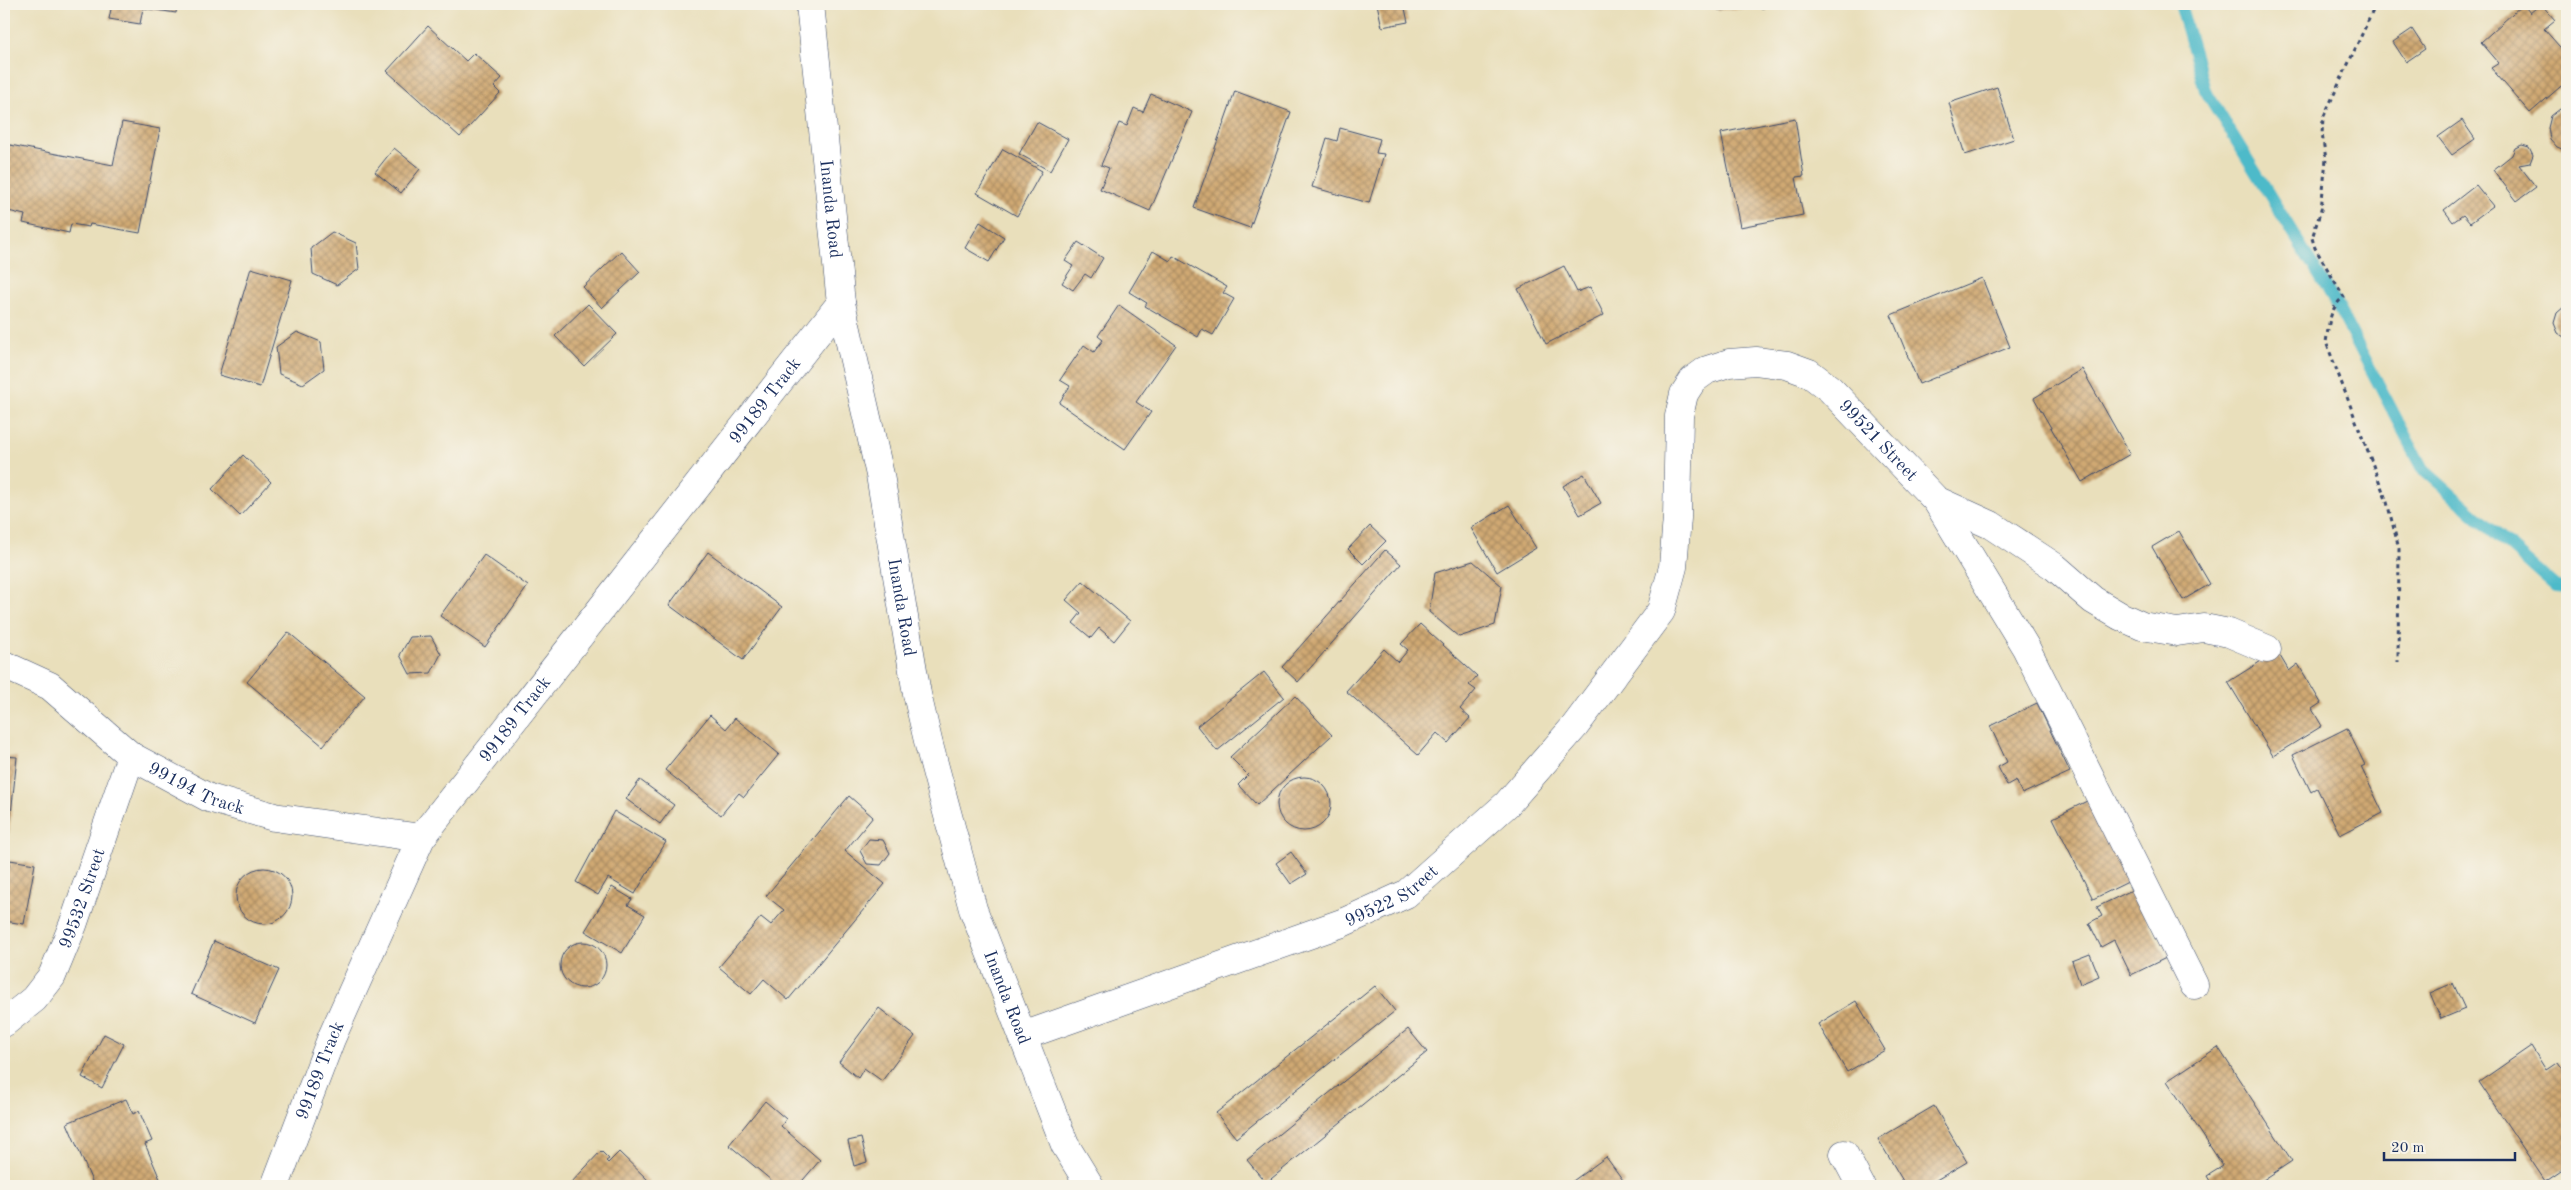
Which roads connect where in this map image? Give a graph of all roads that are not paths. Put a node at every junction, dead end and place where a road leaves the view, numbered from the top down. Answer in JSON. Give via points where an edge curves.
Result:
{"nodes":[{"id":1,"x":817,"y":7,"type":"edge"},
{"id":2,"x":841,"y":304,"type":"junction"},
{"id":3,"x":1936,"y":500,"type":"junction"},
{"id":4,"x":1661,"y":612,"type":"joint"},
{"id":5,"x":2267,"y":649,"type":"dead end"},
{"id":6,"x":4,"y":665,"type":"edge"},
{"id":7,"x":131,"y":756,"type":"junction"},
{"id":8,"x":421,"y":838,"type":"junction"},
{"id":9,"x":2194,"y":985,"type":"dead end"},
{"id":10,"x":4,"y":1023,"type":"edge"},
{"id":11,"x":1023,"y":1036,"type":"junction"},
{"id":12,"x":1844,"y":1154,"type":"dead end"},
{"id":13,"x":275,"y":1186,"type":"edge"},
{"id":14,"x":1090,"y":1186,"type":"edge"},
{"id":15,"x":1860,"y":1186,"type":"edge"}],
"edges":[{"from":1,"to":2,"type":"street","name":"Inanda Road"},
{"from":2,"to":8,"type":"street","name":"99189 Track"},
{"from":2,"to":11,"type":"street","name":"Inanda Road","via":[[880,475],[929,745],[973,909]]},
{"from":3,"to":4,"type":"street","name":"99521 Street","via":[[1830,388],[1809,373],[1787,364],[1756,361],[1729,363],[1707,370],[1693,380],[1684,394],[1679,416],[1673,567]]},
{"from":3,"to":5,"type":"street","name":"99521 Street","via":[[1991,525],[2055,567],[2093,600],[2142,626],[2177,632],[2204,628],[2229,633]]},
{"from":3,"to":9,"type":"street","via":[[2026,648]]},
{"from":4,"to":11,"type":"street","name":"99522 Street","via":[[1575,726],[1507,804],[1406,894],[1342,923]]},
{"from":6,"to":7,"type":"street","name":"99194 Track","via":[[50,686]]},
{"from":7,"to":8,"type":"street","name":"99194 Track","via":[[209,798],[274,817]]},
{"from":7,"to":10,"type":"street","name":"99532 Street","via":[[73,925],[52,976],[34,999]]},
{"from":8,"to":13,"type":"street","name":"99189 Track","via":[[331,1040]]},
{"from":11,"to":14,"type":"street","name":"Inanda Road","via":[[1065,1145]]},
{"from":12,"to":15,"type":"street"}]}
